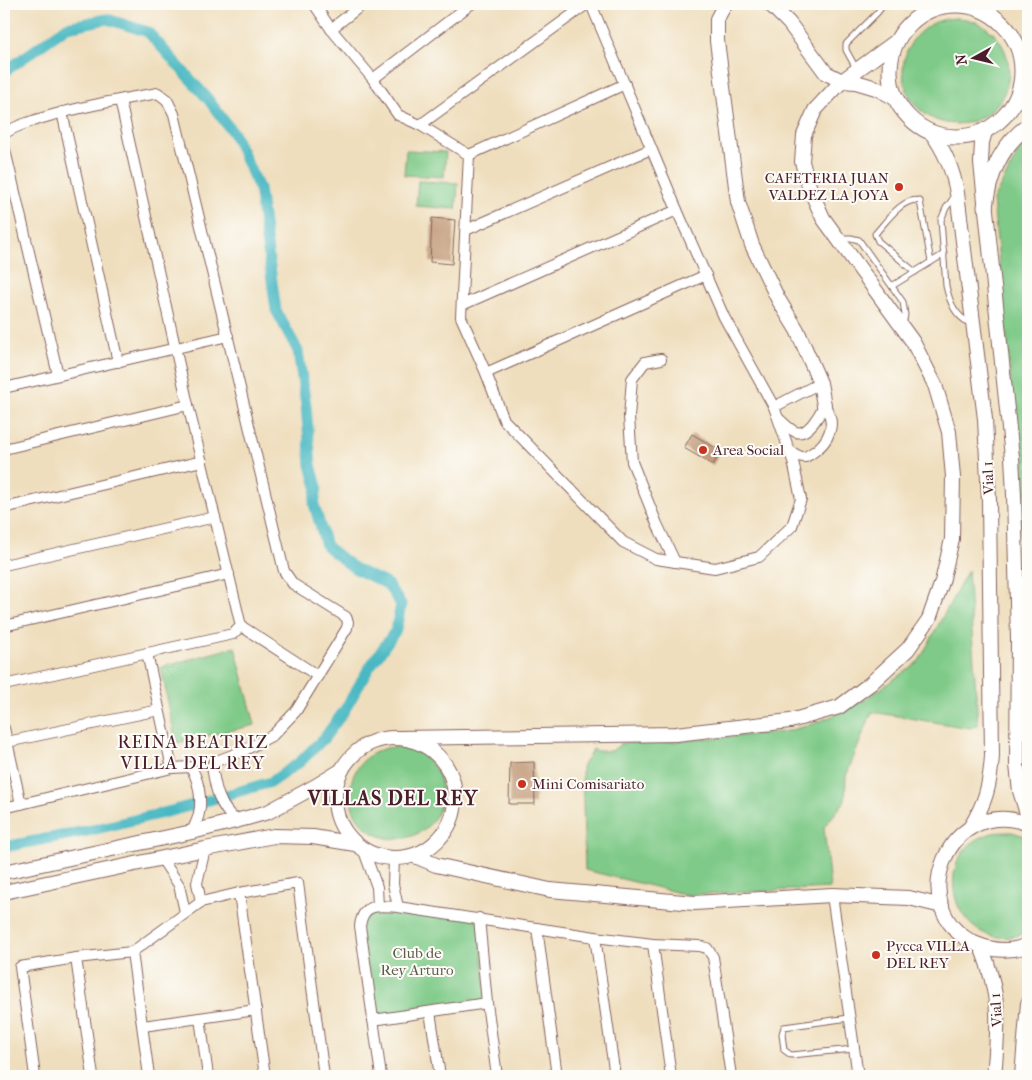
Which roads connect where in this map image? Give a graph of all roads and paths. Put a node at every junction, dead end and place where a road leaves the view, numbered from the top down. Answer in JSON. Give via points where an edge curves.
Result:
{"nodes":[{"id":1,"x":314,"y":4,"type":"edge"},
{"id":2,"x":363,"y":4,"type":"edge"},
{"id":3,"x":471,"y":4,"type":"edge"},
{"id":4,"x":587,"y":4,"type":"edge"},
{"id":5,"x":591,"y":4,"type":"edge"},
{"id":6,"x":726,"y":4,"type":"edge"},
{"id":7,"x":770,"y":4,"type":"edge"},
{"id":8,"x":884,"y":4,"type":"edge"},
{"id":9,"x":982,"y":7,"type":"edge"},
{"id":10,"x":917,"y":11,"type":"edge"},
{"id":11,"x":331,"y":29,"type":"junction"},
{"id":12,"x":898,"y":40,"type":"junction"},
{"id":13,"x":1022,"y":47,"type":"edge"},
{"id":14,"x":857,"y":70,"type":"junction"},
{"id":15,"x":373,"y":79,"type":"junction"},
{"id":16,"x":842,"y":81,"type":"junction"},
{"id":17,"x":625,"y":84,"type":"junction"},
{"id":18,"x":1022,"y":97,"type":"edge"},
{"id":19,"x":897,"y":99,"type":"junction"},
{"id":20,"x":120,"y":100,"type":"junction"},
{"id":21,"x":62,"y":112,"type":"junction"},
{"id":22,"x":420,"y":124,"type":"junction"},
{"id":23,"x":1028,"y":126,"type":"edge"},
{"id":24,"x":986,"y":129,"type":"junction"},
{"id":25,"x":931,"y":132,"type":"junction"},
{"id":26,"x":4,"y":134,"type":"edge"},
{"id":27,"x":4,"y":146,"type":"edge"},
{"id":28,"x":651,"y":149,"type":"junction"},
{"id":29,"x":469,"y":155,"type":"junction"},
{"id":30,"x":957,"y":193,"type":"junction"},
{"id":31,"x":985,"y":207,"type":"junction"},
{"id":32,"x":677,"y":210,"type":"junction"},
{"id":33,"x":466,"y":230,"type":"junction"},
{"id":34,"x":837,"y":238,"type":"junction"},
{"id":35,"x":944,"y":254,"type":"junction"},
{"id":36,"x":931,"y":262,"type":"junction"},
{"id":37,"x":915,"y":272,"type":"junction"},
{"id":38,"x":706,"y":275,"type":"junction"},
{"id":39,"x":892,"y":286,"type":"junction"},
{"id":40,"x":462,"y":305,"type":"junction"},
{"id":41,"x":974,"y":325,"type":"junction"},
{"id":42,"x":903,"y":329,"type":"junction"},
{"id":43,"x":228,"y":336,"type":"junction"},
{"id":44,"x":176,"y":349,"type":"junction"},
{"id":45,"x":661,"y":360,"type":"dead end"},
{"id":46,"x":118,"y":362,"type":"junction"},
{"id":47,"x":486,"y":373,"type":"junction"},
{"id":48,"x":58,"y":375,"type":"junction"},
{"id":49,"x":820,"y":383,"type":"junction"},
{"id":50,"x":4,"y":388,"type":"edge"},
{"id":51,"x":188,"y":405,"type":"junction"},
{"id":52,"x":824,"y":405,"type":"junction"},
{"id":53,"x":774,"y":407,"type":"junction"},
{"id":54,"x":779,"y":419,"type":"junction"},
{"id":55,"x":4,"y":449,"type":"edge"},
{"id":56,"x":790,"y":451,"type":"junction"},
{"id":57,"x":202,"y":461,"type":"junction"},
{"id":58,"x":4,"y":508,"type":"edge"},
{"id":59,"x":215,"y":517,"type":"junction"},
{"id":60,"x":675,"y":562,"type":"junction"},
{"id":61,"x":4,"y":565,"type":"edge"},
{"id":62,"x":229,"y":574,"type":"junction"},
{"id":63,"x":4,"y":626,"type":"edge"},
{"id":64,"x":241,"y":626,"type":"junction"},
{"id":65,"x":147,"y":653,"type":"junction"},
{"id":66,"x":318,"y":676,"type":"junction"},
{"id":67,"x":4,"y":686,"type":"edge"},
{"id":68,"x":159,"y":710,"type":"junction"},
{"id":69,"x":4,"y":728,"type":"edge"},
{"id":70,"x":400,"y":738,"type":"junction"},
{"id":71,"x":7,"y":742,"type":"junction"},
{"id":72,"x":172,"y":768,"type":"junction"},
{"id":73,"x":342,"y":770,"type":"junction"},
{"id":74,"x":21,"y":804,"type":"junction"},
{"id":75,"x":4,"y":808,"type":"edge"},
{"id":76,"x":1028,"y":817,"type":"edge"},
{"id":77,"x":237,"y":821,"type":"junction"},
{"id":78,"x":1028,"y":824,"type":"edge"},
{"id":79,"x":970,"y":828,"type":"junction"},
{"id":80,"x":192,"y":832,"type":"junction"},
{"id":81,"x":360,"y":847,"type":"junction"},
{"id":82,"x":205,"y":849,"type":"junction"},
{"id":83,"x":415,"y":856,"type":"junction"},
{"id":84,"x":162,"y":859,"type":"junction"},
{"id":85,"x":394,"y":859,"type":"junction"},
{"id":86,"x":4,"y":872,"type":"edge"},
{"id":87,"x":4,"y":892,"type":"edge"},
{"id":88,"x":239,"y":893,"type":"junction"},
{"id":89,"x":832,"y":895,"type":"junction"},
{"id":90,"x":201,"y":902,"type":"junction"},
{"id":91,"x":378,"y":906,"type":"junction"},
{"id":92,"x":398,"y":906,"type":"junction"},
{"id":93,"x":942,"y":906,"type":"junction"},
{"id":94,"x":185,"y":912,"type":"junction"},
{"id":95,"x":479,"y":918,"type":"junction"},
{"id":96,"x":537,"y":928,"type":"junction"},
{"id":97,"x":595,"y":937,"type":"junction"},
{"id":98,"x":653,"y":944,"type":"junction"},
{"id":99,"x":1028,"y":945,"type":"edge"},
{"id":100,"x":981,"y":946,"type":"junction"},
{"id":101,"x":132,"y":952,"type":"junction"},
{"id":102,"x":76,"y":958,"type":"junction"},
{"id":103,"x":487,"y":1003,"type":"junction"},
{"id":104,"x":1028,"y":1003,"type":"edge"},
{"id":105,"x":256,"y":1010,"type":"junction"},
{"id":106,"x":430,"y":1012,"type":"junction"},
{"id":107,"x":200,"y":1018,"type":"junction"},
{"id":108,"x":850,"y":1018,"type":"junction"},
{"id":109,"x":373,"y":1020,"type":"junction"},
{"id":110,"x":143,"y":1026,"type":"junction"},
{"id":111,"x":854,"y":1049,"type":"junction"},
{"id":112,"x":35,"y":1076,"type":"edge"},
{"id":113,"x":93,"y":1076,"type":"edge"},
{"id":114,"x":149,"y":1076,"type":"edge"},
{"id":115,"x":208,"y":1076,"type":"edge"},
{"id":116,"x":266,"y":1076,"type":"edge"},
{"id":117,"x":324,"y":1076,"type":"edge"},
{"id":118,"x":381,"y":1076,"type":"edge"},
{"id":119,"x":440,"y":1076,"type":"edge"},
{"id":120,"x":497,"y":1076,"type":"edge"},
{"id":121,"x":557,"y":1076,"type":"edge"},
{"id":122,"x":615,"y":1076,"type":"edge"},
{"id":123,"x":671,"y":1076,"type":"edge"},
{"id":124,"x":731,"y":1076,"type":"edge"},
{"id":125,"x":858,"y":1076,"type":"edge"},
{"id":126,"x":994,"y":1076,"type":"edge"},
{"id":127,"x":1022,"y":1076,"type":"edge"}],
"edges":[{"from":1,"to":11,"type":"street"},
{"from":2,"to":11,"type":"street"},
{"from":3,"to":15,"type":"street"},
{"from":4,"to":22,"type":"street"},
{"from":5,"to":17,"type":"street"},
{"from":6,"to":49,"type":"street","via":[[717,19],[717,41],[738,202],[752,246],[797,330]]},
{"from":7,"to":16,"type":"street","via":[[826,73]]},
{"from":8,"to":14,"type":"lane","via":[[846,44]]},
{"from":9,"to":10,"type":"main road","via":[[948,5]]},
{"from":9,"to":13,"type":"main road"},
{"from":10,"to":12,"type":"main road"},
{"from":11,"to":15,"type":"street"},
{"from":12,"to":14,"type":"street"},
{"from":12,"to":19,"type":"main road","via":[[890,69]]},
{"from":13,"to":18,"type":"main road","via":[[1019,53]]},
{"from":14,"to":16,"type":"street"},
{"from":15,"to":22,"type":"street","via":[[398,115]]},
{"from":16,"to":19,"type":"street","via":[[866,84]]},
{"from":16,"to":34,"type":"street","via":[[815,110],[804,135],[802,162],[823,218]]},
{"from":17,"to":28,"type":"street"},
{"from":17,"to":29,"type":"street"},
{"from":18,"to":24,"type":"main road"},
{"from":19,"to":25,"type":"main road","via":[[911,118]]},
{"from":20,"to":21,"type":"street"},
{"from":20,"to":43,"type":"street","via":[[158,93],[167,100],[174,114]]},
{"from":20,"to":44,"type":"street"},
{"from":21,"to":26,"type":"street","via":[[11,128]]},
{"from":21,"to":46,"type":"street"},
{"from":22,"to":29,"type":"street"},
{"from":23,"to":31,"type":"main road","via":[[1009,143],[996,164]]},
{"from":24,"to":25,"type":"main road","via":[[962,136]]},
{"from":24,"to":31,"type":"street","name":"Vial 1","via":[[981,163]]},
{"from":25,"to":30,"type":"street","name":"Vial 1","via":[[948,159]]},
{"from":27,"to":48,"type":"street"},
{"from":28,"to":32,"type":"street"},
{"from":28,"to":33,"type":"street"},
{"from":29,"to":33,"type":"street"},
{"from":30,"to":35,"type":"lane","via":[[941,220]]},
{"from":30,"to":41,"type":"street","name":"Vial 1"},
{"from":31,"to":76,"type":"street","name":"Vial 1","via":[[1013,476],[1018,638],[1017,765]]},
{"from":32,"to":38,"type":"street"},
{"from":32,"to":40,"type":"street"},
{"from":33,"to":40,"type":"street"},
{"from":34,"to":39,"type":"lane","via":[[859,240]]},
{"from":34,"to":42,"type":"street"},
{"from":35,"to":36,"type":"lane"},
{"from":35,"to":41,"type":"lane","via":[[948,296],[961,319]]},
{"from":36,"to":37,"type":"lane"},
{"from":36,"to":37,"type":"lane","via":[[920,201],[908,201],[875,234],[878,241]]},
{"from":37,"to":39,"type":"lane"},
{"from":38,"to":47,"type":"street"},
{"from":38,"to":53,"type":"street","via":[[724,317]]},
{"from":39,"to":42,"type":"lane","via":[[905,309]]},
{"from":40,"to":47,"type":"street","via":[[462,317]]},
{"from":41,"to":79,"type":"street","name":"Vial 1","via":[[985,419],[989,501],[992,756],[987,796]]},
{"from":42,"to":70,"type":"street","via":[[935,385],[949,432],[953,477],[952,539],[929,618],[908,649],[870,684],[839,706],[790,721],[676,734]]},
{"from":43,"to":44,"type":"street"},
{"from":43,"to":66,"type":"street","via":[[284,571],[293,584],[346,617],[348,622]]},
{"from":44,"to":46,"type":"street"},
{"from":44,"to":51,"type":"street"},
{"from":45,"to":60,"type":"street","via":[[645,362],[632,379],[629,416],[632,462]]},
{"from":46,"to":48,"type":"street"},
{"from":47,"to":60,"type":"street","via":[[504,420],[622,542],[656,559]]},
{"from":48,"to":50,"type":"street"},
{"from":49,"to":52,"type":"street"},
{"from":49,"to":53,"type":"street"},
{"from":51,"to":55,"type":"street"},
{"from":51,"to":57,"type":"street"},
{"from":52,"to":54,"type":"street","via":[[816,421],[800,432],[795,432]]},
{"from":52,"to":56,"type":"street","via":[[832,427],[828,439],[805,457]]},
{"from":53,"to":54,"type":"street"},
{"from":54,"to":56,"type":"street"},
{"from":56,"to":60,"type":"street","via":[[801,499],[792,526],[759,557],[715,568]]},
{"from":57,"to":58,"type":"street"},
{"from":57,"to":59,"type":"street"},
{"from":59,"to":61,"type":"street"},
{"from":59,"to":62,"type":"street"},
{"from":62,"to":63,"type":"street"},
{"from":62,"to":64,"type":"street"},
{"from":64,"to":65,"type":"street","via":[[233,634]]},
{"from":64,"to":66,"type":"street"},
{"from":65,"to":67,"type":"street"},
{"from":65,"to":68,"type":"street"},
{"from":66,"to":77,"type":"street","via":[[296,711],[273,735],[214,762],[212,766],[220,800]]},
{"from":68,"to":71,"type":"street"},
{"from":68,"to":72,"type":"street"},
{"from":69,"to":71,"type":"street"},
{"from":70,"to":73,"type":"street","via":[[382,739],[366,745]]},
{"from":70,"to":83,"type":"street","via":[[420,743],[437,754],[449,771],[455,791],[454,812],[447,831],[433,846]]},
{"from":71,"to":74,"type":"street"},
{"from":72,"to":74,"type":"street"},
{"from":72,"to":80,"type":"street","via":[[190,767],[197,782],[199,813]]},
{"from":73,"to":77,"type":"street","via":[[268,812]]},
{"from":73,"to":81,"type":"street","via":[[335,789],[336,809],[342,828]]},
{"from":74,"to":75,"type":"street"},
{"from":77,"to":80,"type":"street"},
{"from":78,"to":79,"type":"street","via":[[1000,819]]},
{"from":79,"to":93,"type":"street","via":[[952,844],[941,866],[939,890]]},
{"from":80,"to":86,"type":"street"},
{"from":81,"to":82,"type":"street","via":[[312,836],[274,836]]},
{"from":81,"to":85,"type":"street","via":[[379,857]]},
{"from":81,"to":91,"type":"street","via":[[376,887]]},
{"from":82,"to":84,"type":"street"},
{"from":82,"to":90,"type":"street","via":[[197,883]]},
{"from":83,"to":85,"type":"street"},
{"from":83,"to":89,"type":"street","via":[[436,865],[550,890],[646,899],[694,903]]},
{"from":84,"to":87,"type":"street"},
{"from":84,"to":94,"type":"street","via":[[179,886]]},
{"from":85,"to":92,"type":"street","via":[[393,884]]},
{"from":88,"to":90,"type":"street"},
{"from":88,"to":105,"type":"street"},
{"from":88,"to":117,"type":"street","via":[[298,883]]},
{"from":89,"to":93,"type":"street","via":[[909,898]]},
{"from":89,"to":108,"type":"street"},
{"from":90,"to":94,"type":"street"},
{"from":91,"to":92,"type":"street"},
{"from":91,"to":109,"type":"street","via":[[367,909],[360,926]]},
{"from":92,"to":95,"type":"street"},
{"from":93,"to":100,"type":"street","via":[[957,930]]},
{"from":94,"to":101,"type":"street"},
{"from":95,"to":96,"type":"street"},
{"from":95,"to":103,"type":"street"},
{"from":96,"to":97,"type":"street"},
{"from":96,"to":121,"type":"street"},
{"from":97,"to":98,"type":"street"},
{"from":97,"to":122,"type":"street"},
{"from":98,"to":123,"type":"street"},
{"from":98,"to":124,"type":"street","via":[[699,946],[707,948],[713,957]]},
{"from":99,"to":100,"type":"street","via":[[1007,950]]},
{"from":100,"to":126,"type":"street","name":"Vial 1","via":[[996,996],[998,1037]]},
{"from":101,"to":102,"type":"street"},
{"from":101,"to":110,"type":"street"},
{"from":102,"to":112,"type":"street","via":[[20,967]]},
{"from":102,"to":113,"type":"street"},
{"from":103,"to":106,"type":"street"},
{"from":103,"to":120,"type":"street"},
{"from":104,"to":127,"type":"street","name":"Vial 1"},
{"from":105,"to":107,"type":"street"},
{"from":105,"to":116,"type":"street"},
{"from":106,"to":109,"type":"street"},
{"from":106,"to":119,"type":"street"},
{"from":107,"to":110,"type":"street"},
{"from":107,"to":115,"type":"street"},
{"from":108,"to":111,"type":"street"},
{"from":108,"to":111,"type":"lane","via":[[784,1027],[784,1050],[791,1055]]},
{"from":109,"to":118,"type":"street"},
{"from":110,"to":114,"type":"street"},
{"from":111,"to":125,"type":"street"}]}
